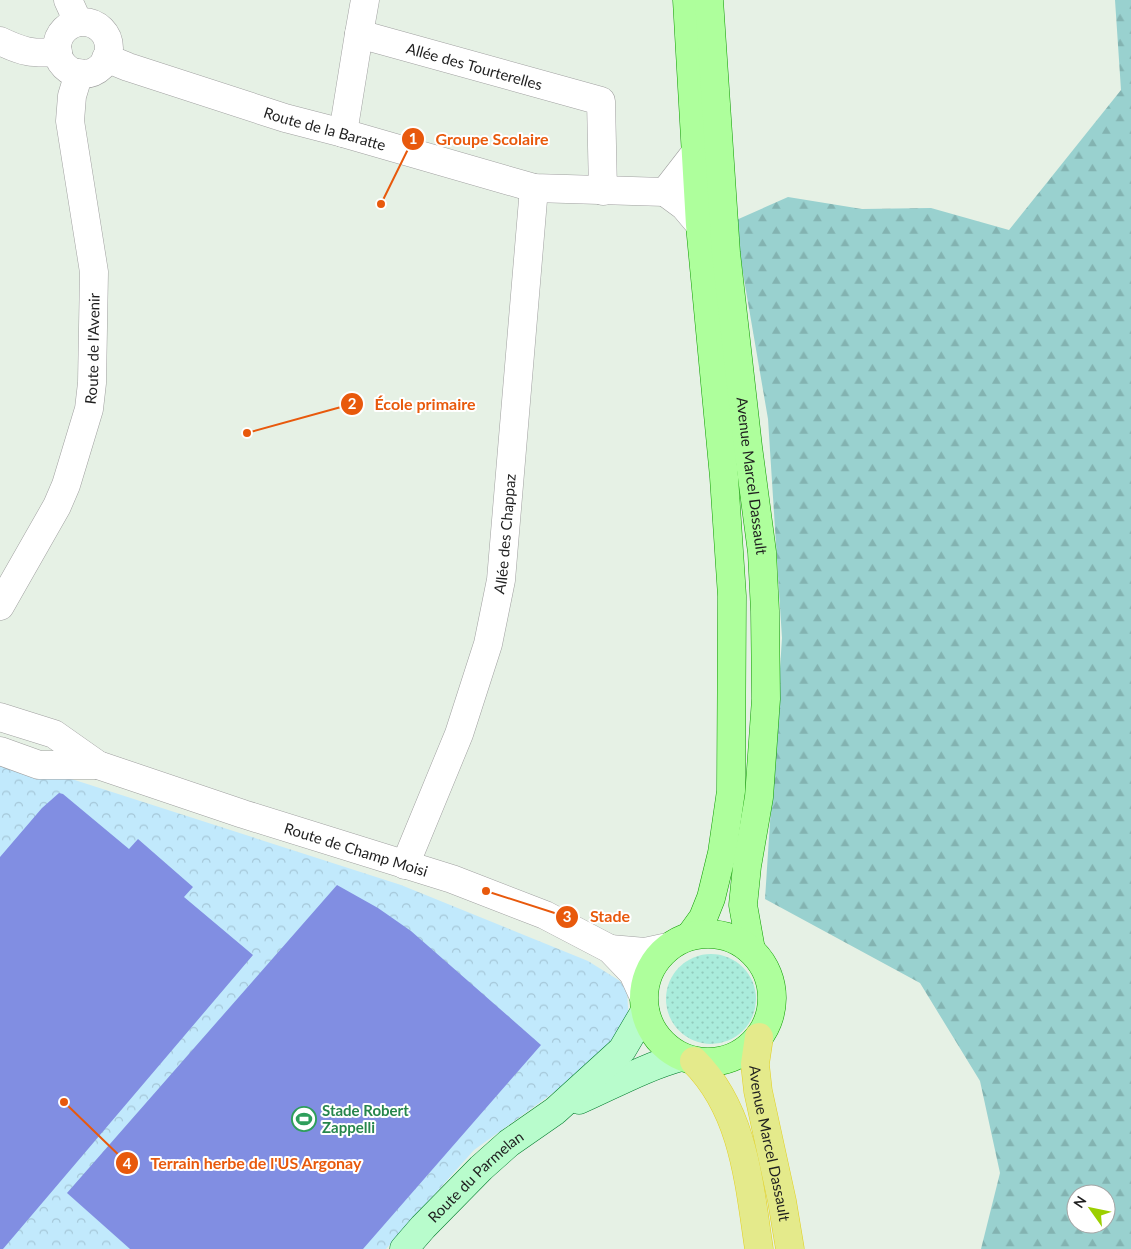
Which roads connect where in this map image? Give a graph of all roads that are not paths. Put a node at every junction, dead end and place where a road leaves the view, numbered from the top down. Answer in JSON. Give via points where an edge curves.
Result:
{"nodes":[{"id":1,"x":365,"y":0,"type":"edge"},
{"id":2,"x":687,"y":0,"type":"edge"},
{"id":3,"x":708,"y":0,"type":"edge"},
{"id":4,"x":73,"y":11,"type":"edge"},
{"id":5,"x":359,"y":34,"type":"junction"},
{"id":6,"x":0,"y":40,"type":"edge"},
{"id":7,"x":58,"y":52,"type":"junction"},
{"id":8,"x":106,"y":58,"type":"junction"},
{"id":9,"x":79,"y":73,"type":"junction"},
{"id":10,"x":343,"y":133,"type":"junction"},
{"id":11,"x":696,"y":152,"type":"junction"},
{"id":12,"x":534,"y":188,"type":"junction"},
{"id":13,"x":604,"y":191,"type":"junction"},
{"id":14,"x":665,"y":192,"type":"junction"},
{"id":15,"x":700,"y":225,"type":"junction"},
{"id":16,"x":0,"y":606,"type":"edge"},
{"id":17,"x":0,"y":717,"type":"edge"},
{"id":18,"x":0,"y":751,"type":"edge"},
{"id":19,"x":98,"y":765,"type":"junction"},
{"id":20,"x":405,"y":865,"type":"junction"},
{"id":21,"x":679,"y":942,"type":"junction"},
{"id":22,"x":610,"y":949,"type":"junction"},
{"id":23,"x":750,"y":950,"type":"junction"},
{"id":24,"x":644,"y":1003,"type":"junction"},
{"id":25,"x":759,"y":1037,"type":"junction"},
{"id":26,"x":687,"y":1059,"type":"junction"},
{"id":27,"x":554,"y":1111,"type":"junction"},
{"id":28,"x":404,"y":1249,"type":"edge"},
{"id":29,"x":759,"y":1249,"type":"edge"},
{"id":30,"x":790,"y":1249,"type":"edge"}],
"edges":[{"from":1,"to":5,"type":"street"},
{"from":2,"to":11,"type":"main road","name":"Avenue Marcel Dassault"},
{"from":3,"to":23,"type":"main road","name":"Avenue Marcel Dassault","via":[[726,253],[762,552],[765,611],[766,699],[759,797],[742,906]]},
{"from":4,"to":7,"type":"street","via":[[69,26],[58,42]]},
{"from":4,"to":8,"type":"street","via":[[104,32],[108,42]]},
{"from":5,"to":10,"type":"street"},
{"from":5,"to":13,"type":"street","name":"Allée des Tourterelles","via":[[601,101]]},
{"from":6,"to":7,"type":"street","via":[[24,52]]},
{"from":7,"to":9,"type":"street","via":[[62,62]]},
{"from":8,"to":9,"type":"street","via":[[89,73]]},
{"from":8,"to":10,"type":"street","name":"Route de la Baratte","via":[[285,118]]},
{"from":9,"to":16,"type":"street","name":"Route de l'Avenir","via":[[72,96],[70,121],[94,272],[89,409],[57,506]]},
{"from":10,"to":12,"type":"street","name":"Route de la Baratte"},
{"from":11,"to":14,"type":"street"},
{"from":11,"to":15,"type":"main road","name":"Avenue Marcel Dassault"},
{"from":12,"to":13,"type":"street","name":"Route de la Baratte"},
{"from":12,"to":20,"type":"street","name":"Allée des Chappaz","via":[[501,580],[488,644],[460,734]]},
{"from":13,"to":14,"type":"street","name":"Route de la Baratte"},
{"from":14,"to":15,"type":"street","via":[[684,206]]},
{"from":15,"to":21,"type":"main road","name":"Avenue Marcel Dassault","via":[[732,596],[730,791],[722,852],[711,898],[703,918]]},
{"from":17,"to":19,"type":"street","name":"Route de Champ Moisi","via":[[54,734]]},
{"from":18,"to":19,"type":"street","name":"Route de Champ Moisi","via":[[39,765]]},
{"from":19,"to":20,"type":"street","name":"Route de Champ Moisi"},
{"from":20,"to":22,"type":"street","name":"Route de Champ Moisi","via":[[452,879],[545,915]]},
{"from":21,"to":22,"type":"street","name":"Route de Champ Moisi","via":[[645,952]]},
{"from":21,"to":23,"type":"main road","via":[[711,934],[732,938]]},
{"from":21,"to":24,"type":"main road","via":[[652,965],[646,980]]},
{"from":22,"to":24,"type":"street","name":"Route de Champ Moisi","via":[[633,973]]},
{"from":23,"to":25,"type":"main road","via":[[761,961],[772,992],[769,1017]]},
{"from":24,"to":26,"type":"main road","via":[[649,1026],[658,1039],[668,1049]]},
{"from":24,"to":27,"type":"street","name":"Route du Parmelan","via":[[622,1050]]},
{"from":25,"to":26,"type":"main road","via":[[730,1059],[718,1062]]},
{"from":25,"to":30,"type":"highway","name":"Avenue Marcel Dassault","via":[[758,1091]]},
{"from":26,"to":27,"type":"street","name":"Route du Parmelan","via":[[638,1071]]},
{"from":26,"to":29,"type":"highway","name":"Avenue Marcel Dassault","via":[[715,1085],[740,1142]]},
{"from":27,"to":28,"type":"street","name":"Route du Parmelan","via":[[481,1168]]}]}
